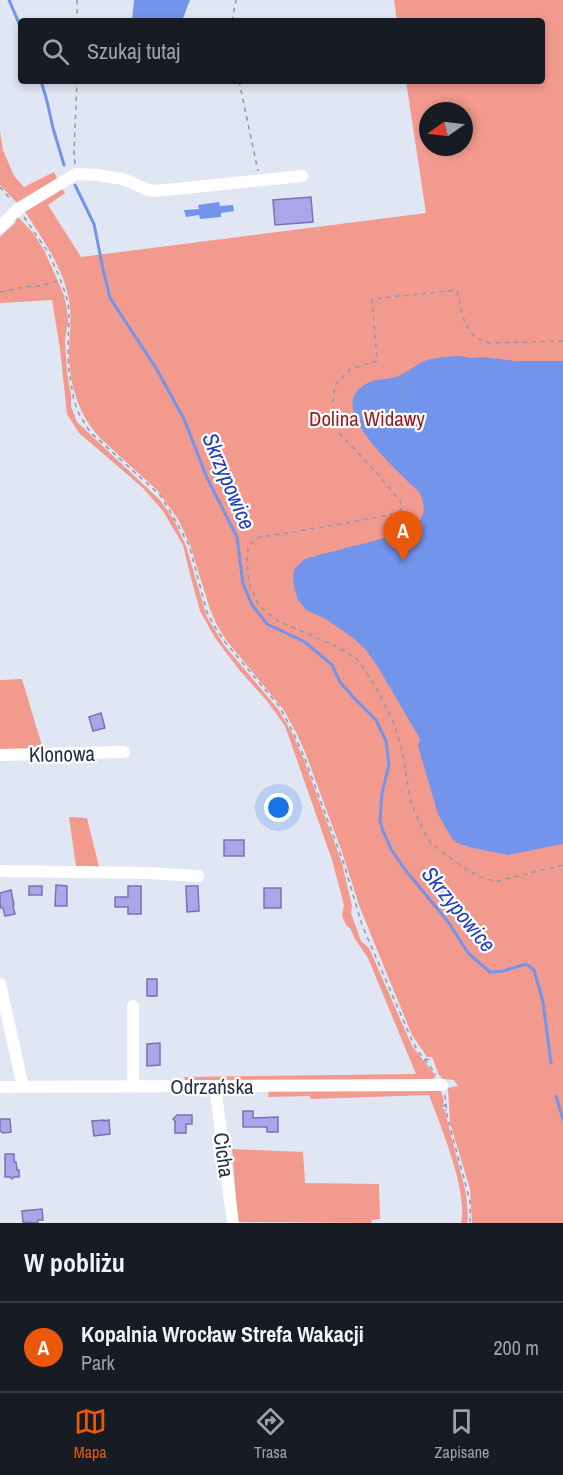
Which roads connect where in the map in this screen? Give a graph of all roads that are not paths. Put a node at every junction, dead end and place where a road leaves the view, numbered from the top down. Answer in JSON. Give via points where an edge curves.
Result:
{"nodes":[{"id":1,"x":302,"y":176,"type":"dead end"},
{"id":2,"x":0,"y":227,"type":"edge"},
{"id":3,"x":124,"y":752,"type":"dead end"},
{"id":4,"x":0,"y":755,"type":"edge"},
{"id":5,"x":0,"y":871,"type":"edge"},
{"id":6,"x":198,"y":876,"type":"dead end"},
{"id":7,"x":0,"y":984,"type":"edge"},
{"id":8,"x":133,"y":1006,"type":"dead end"},
{"id":9,"x":133,"y":1086,"type":"junction"},
{"id":10,"x":215,"y":1086,"type":"junction"},
{"id":11,"x":0,"y":1087,"type":"edge"},
{"id":12,"x":23,"y":1087,"type":"junction"},
{"id":13,"x":444,"y":1090,"type":"road end"},
{"id":14,"x":233,"y":1223,"type":"edge"}],
"edges":[{"from":1,"to":2,"type":"street","via":[[156,191],[123,178],[76,174],[18,209]]},
{"from":3,"to":4,"type":"street","name":"Klonowa"},
{"from":5,"to":6,"type":"street"},
{"from":7,"to":12,"type":"street"},
{"from":8,"to":9,"type":"street"},
{"from":9,"to":10,"type":"street","name":"Odrzańska"},
{"from":9,"to":12,"type":"street","name":"Odrzańska"},
{"from":10,"to":13,"type":"street","name":"Odrzańska","via":[[423,1085]]},
{"from":10,"to":14,"type":"street","name":"Cicha"},
{"from":11,"to":12,"type":"street","name":"Odrzańska"}]}
